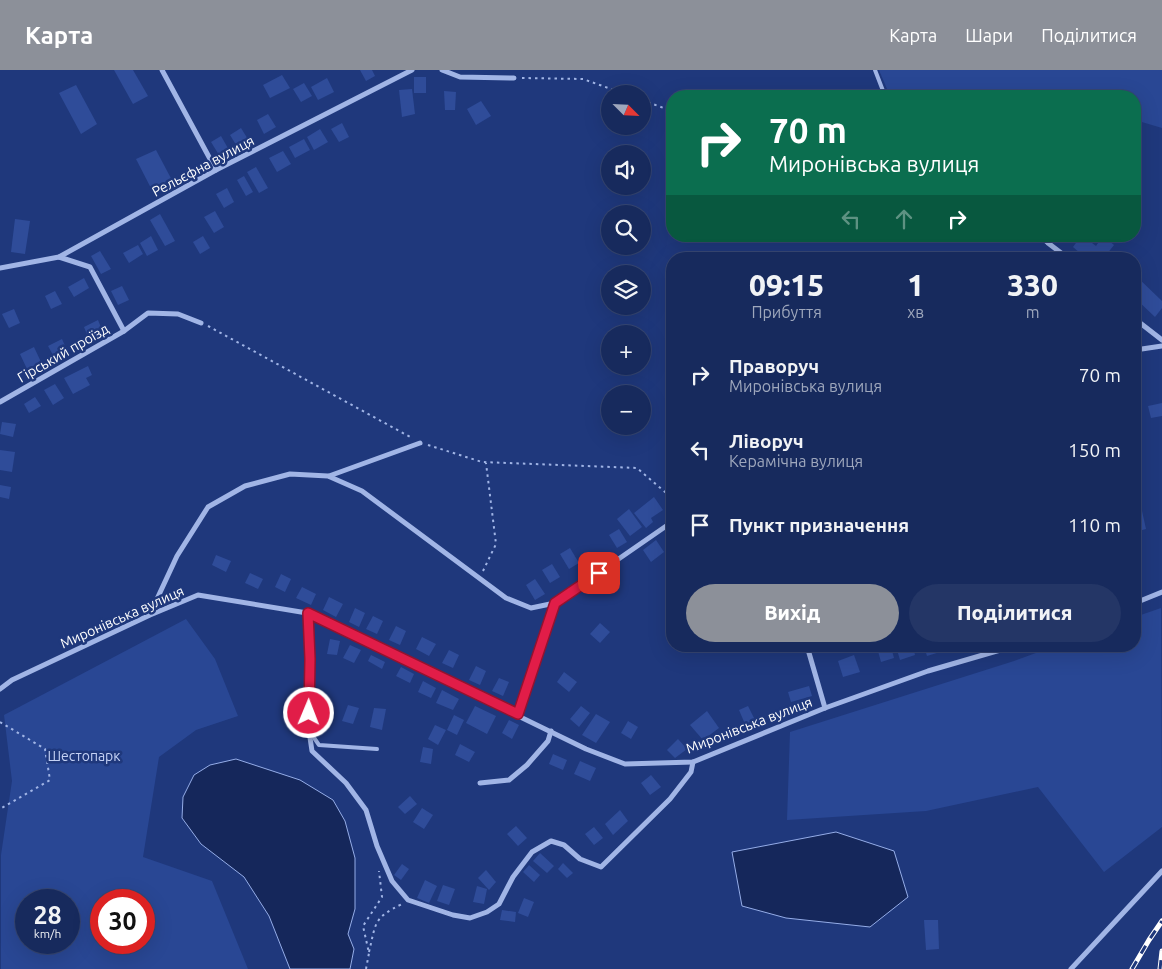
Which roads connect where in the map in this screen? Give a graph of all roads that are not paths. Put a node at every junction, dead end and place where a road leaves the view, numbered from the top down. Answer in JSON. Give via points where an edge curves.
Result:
{"nodes":[{"id":1,"x":162,"y":70,"type":"edge"},
{"id":2,"x":412,"y":70,"type":"edge"},
{"id":3,"x":442,"y":70,"type":"edge"},
{"id":4,"x":875,"y":70,"type":"edge"},
{"id":5,"x":514,"y":78,"type":"road end"},
{"id":6,"x":883,"y":90,"type":"edge"},
{"id":7,"x":216,"y":170,"type":"junction"},
{"id":8,"x":1048,"y":243,"type":"edge"},
{"id":9,"x":1060,"y":252,"type":"edge"},
{"id":10,"x":59,"y":257,"type":"junction"},
{"id":11,"x":0,"y":268,"type":"edge"},
{"id":12,"x":202,"y":323,"type":"road end"},
{"id":13,"x":1141,"y":324,"type":"edge"},
{"id":14,"x":124,"y":331,"type":"junction"},
{"id":15,"x":1162,"y":340,"type":"edge"},
{"id":16,"x":1162,"y":346,"type":"edge"},
{"id":17,"x":1141,"y":349,"type":"edge"},
{"id":18,"x":0,"y":402,"type":"edge"},
{"id":19,"x":420,"y":443,"type":"road end"},
{"id":20,"x":328,"y":476,"type":"junction"},
{"id":21,"x":666,"y":526,"type":"edge"},
{"id":22,"x":1162,"y":592,"type":"edge"},
{"id":23,"x":1141,"y":601,"type":"edge"},
{"id":24,"x":555,"y":603,"type":"junction"},
{"id":25,"x":308,"y":613,"type":"junction"},
{"id":26,"x":150,"y":615,"type":"junction"},
{"id":27,"x":809,"y":652,"type":"edge"},
{"id":28,"x":993,"y":652,"type":"edge"},
{"id":29,"x":0,"y":689,"type":"edge"},
{"id":30,"x":825,"y":708,"type":"junction"},
{"id":31,"x":518,"y":714,"type":"junction"},
{"id":32,"x":309,"y":730,"type":"junction"},
{"id":33,"x":551,"y":731,"type":"junction"},
{"id":34,"x":376,"y":749,"type":"dead end"},
{"id":35,"x":693,"y":762,"type":"junction"},
{"id":36,"x":480,"y":783,"type":"dead end"},
{"id":37,"x":1162,"y":870,"type":"edge"},
{"id":38,"x":1071,"y":969,"type":"edge"}],
"edges":[{"from":1,"to":7,"type":"street"},
{"from":2,"to":7,"type":"street","name":"Рельєфна вулиця"},
{"from":3,"to":5,"type":"street","via":[[460,77]]},
{"from":4,"to":6,"type":"lane"},
{"from":7,"to":10,"type":"street","name":"Рельєфна вулиця"},
{"from":8,"to":9,"type":"street"},
{"from":10,"to":11,"type":"street","name":"Рельєфна вулиця"},
{"from":10,"to":14,"type":"street","name":"Гірський проїзд","via":[[90,267]]},
{"from":12,"to":14,"type":"street","via":[[178,314],[148,313]]},
{"from":13,"to":15,"type":"street"},
{"from":14,"to":18,"type":"street","name":"Гірський проїзд"},
{"from":16,"to":17,"type":"street"},
{"from":19,"to":20,"type":"street"},
{"from":20,"to":24,"type":"street","via":[[362,491],[506,598],[530,608]]},
{"from":20,"to":26,"type":"street","via":[[290,474],[245,486],[208,507],[177,556]]},
{"from":21,"to":24,"type":"street"},
{"from":22,"to":23,"type":"street"},
{"from":24,"to":31,"type":"street"},
{"from":25,"to":26,"type":"street","name":"Миронівська вулиця","via":[[198,595]]},
{"from":25,"to":31,"type":"street","name":"Миронівська вулиця"},
{"from":25,"to":32,"type":"street"},
{"from":26,"to":29,"type":"street","name":"Миронівська вулиця","via":[[12,680]]},
{"from":27,"to":30,"type":"street"},
{"from":28,"to":30,"type":"street","name":"Миронівська вулиця","via":[[928,671]]},
{"from":30,"to":35,"type":"street","name":"Миронівська вулиця"},
{"from":31,"to":33,"type":"street","name":"Миронівська вулиця"},
{"from":32,"to":34,"type":"lane","via":[[320,744]]},
{"from":32,"to":35,"type":"street","via":[[312,751],[346,783],[366,810],[392,880],[408,900],[470,918],[499,904],[513,877],[532,852],[551,841],[601,867],[670,799],[691,772]]},
{"from":33,"to":35,"type":"street","name":"Миронівська вулиця","via":[[625,764]]},
{"from":33,"to":36,"type":"street","via":[[548,741],[528,765],[509,780]]},
{"from":37,"to":38,"type":"street"}]}
